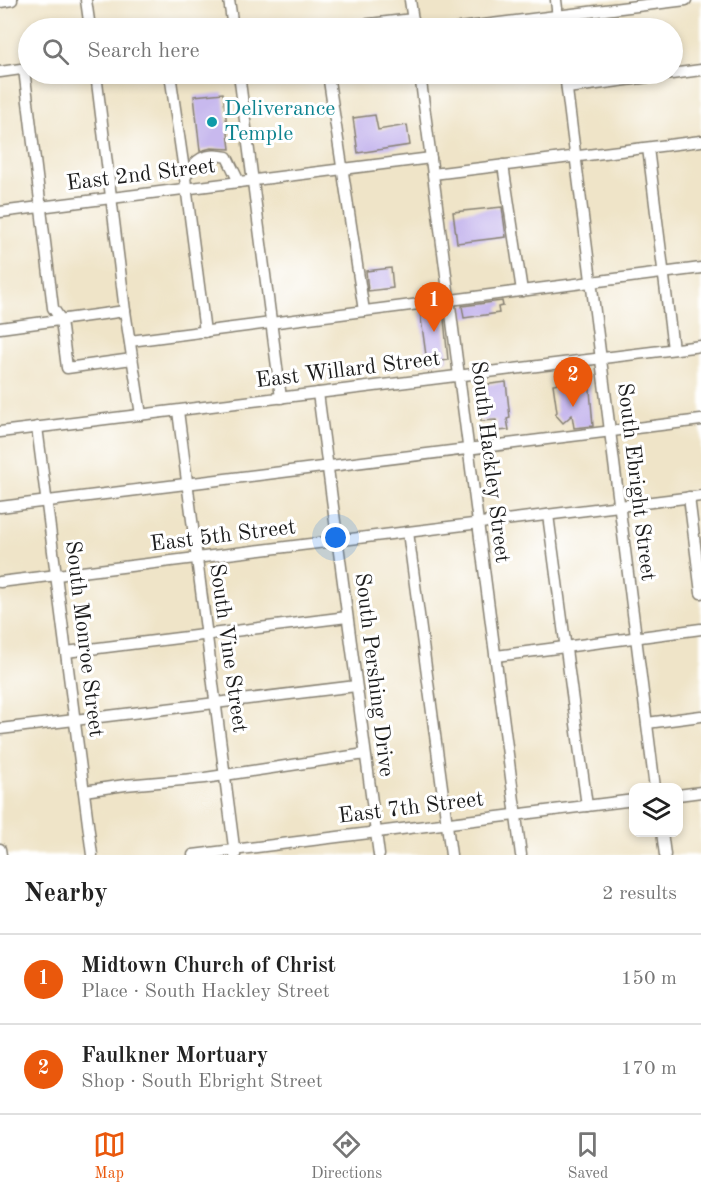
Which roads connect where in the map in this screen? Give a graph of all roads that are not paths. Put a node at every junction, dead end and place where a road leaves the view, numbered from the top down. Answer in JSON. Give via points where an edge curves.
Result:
{"nodes":[{"id":1,"x":12,"y":0,"type":"edge"},
{"id":2,"x":86,"y":0,"type":"edge"},
{"id":3,"x":229,"y":0,"type":"edge"},
{"id":4,"x":411,"y":0,"type":"edge"},
{"id":5,"x":556,"y":0,"type":"edge"},
{"id":6,"x":686,"y":0,"type":"edge"},
{"id":7,"x":0,"y":2,"type":"edge"},
{"id":8,"x":558,"y":16,"type":"junction"},
{"id":9,"x":89,"y":18,"type":"edge"},
{"id":10,"x":232,"y":18,"type":"edge"},
{"id":11,"x":413,"y":18,"type":"edge"},
{"id":12,"x":542,"y":18,"type":"edge"},
{"id":13,"x":18,"y":69,"type":"edge"},
{"id":14,"x":701,"y":70,"type":"edge"},
{"id":15,"x":0,"y":72,"type":"edge"},
{"id":16,"x":683,"y":72,"type":"edge"},
{"id":17,"x":28,"y":84,"type":"edge"},
{"id":18,"x":97,"y":84,"type":"edge"},
{"id":19,"x":171,"y":84,"type":"edge"},
{"id":20,"x":240,"y":84,"type":"edge"},
{"id":21,"x":329,"y":84,"type":"edge"},
{"id":22,"x":421,"y":84,"type":"edge"},
{"id":23,"x":566,"y":84,"type":"edge"},
{"id":24,"x":597,"y":84,"type":"edge"},
{"id":25,"x":567,"y":88,"type":"junction"},
{"id":26,"x":701,"y":141,"type":"edge"},
{"id":27,"x":648,"y":148,"type":"junction"},
{"id":28,"x":576,"y":156,"type":"junction"},
{"id":29,"x":431,"y":158,"type":"junction"},
{"id":30,"x":503,"y":165,"type":"junction"},
{"id":31,"x":342,"y":170,"type":"junction"},
{"id":32,"x":433,"y":174,"type":"junction"},
{"id":33,"x":253,"y":180,"type":"junction"},
{"id":34,"x":239,"y":182,"type":"junction"},
{"id":35,"x":185,"y":184,"type":"junction"},
{"id":36,"x":112,"y":199,"type":"junction"},
{"id":37,"x":40,"y":207,"type":"junction"},
{"id":38,"x":0,"y":212,"type":"edge"},
{"id":39,"x":701,"y":268,"type":"edge"},
{"id":40,"x":663,"y":273,"type":"junction"},
{"id":41,"x":592,"y":282,"type":"junction"},
{"id":42,"x":522,"y":291,"type":"junction"},
{"id":43,"x":450,"y":300,"type":"junction"},
{"id":44,"x":364,"y":311,"type":"junction"},
{"id":45,"x":125,"y":312,"type":"junction"},
{"id":46,"x":61,"y":320,"type":"junction"},
{"id":47,"x":271,"y":323,"type":"junction"},
{"id":48,"x":0,"y":327,"type":"edge"},
{"id":49,"x":205,"y":332,"type":"junction"},
{"id":50,"x":130,"y":341,"type":"junction"},
{"id":51,"x":701,"y":346,"type":"edge"},
{"id":52,"x":673,"y":349,"type":"junction"},
{"id":53,"x":602,"y":358,"type":"junction"},
{"id":54,"x":132,"y":359,"type":"junction"},
{"id":55,"x":460,"y":376,"type":"junction"},
{"id":56,"x":318,"y":393,"type":"junction"},
{"id":57,"x":281,"y":398,"type":"junction"},
{"id":58,"x":178,"y":411,"type":"junction"},
{"id":59,"x":141,"y":415,"type":"junction"},
{"id":60,"x":701,"y":420,"type":"edge"},
{"id":61,"x":37,"y":428,"type":"junction"},
{"id":62,"x":0,"y":432,"type":"edge"},
{"id":63,"x":609,"y":432,"type":"junction"},
{"id":64,"x":469,"y":448,"type":"junction"},
{"id":65,"x":327,"y":466,"type":"junction"},
{"id":66,"x":187,"y":484,"type":"junction"},
{"id":67,"x":701,"y":496,"type":"edge"},
{"id":68,"x":689,"y":497,"type":"junction"},
{"id":69,"x":47,"y":501,"type":"junction"},
{"id":70,"x":619,"y":506,"type":"junction"},
{"id":71,"x":0,"y":507,"type":"edge"},
{"id":72,"x":548,"y":515,"type":"junction"},
{"id":73,"x":479,"y":523,"type":"junction"},
{"id":74,"x":408,"y":532,"type":"junction"},
{"id":75,"x":337,"y":541,"type":"junction"},
{"id":76,"x":196,"y":559,"type":"junction"},
{"id":77,"x":56,"y":576,"type":"junction"},
{"id":78,"x":0,"y":582,"type":"edge"},
{"id":79,"x":701,"y":593,"type":"edge"},
{"id":80,"x":347,"y":616,"type":"junction"},
{"id":81,"x":701,"y":629,"type":"edge"},
{"id":82,"x":206,"y":633,"type":"junction"},
{"id":83,"x":636,"y":637,"type":"junction"},
{"id":84,"x":564,"y":647,"type":"junction"},
{"id":85,"x":66,"y":652,"type":"junction"},
{"id":86,"x":496,"y":656,"type":"junction"},
{"id":87,"x":356,"y":686,"type":"junction"},
{"id":88,"x":216,"y":704,"type":"junction"},
{"id":89,"x":701,"y":716,"type":"edge"},
{"id":90,"x":74,"y":720,"type":"junction"},
{"id":91,"x":647,"y":723,"type":"junction"},
{"id":92,"x":0,"y":729,"type":"edge"},
{"id":93,"x":365,"y":754,"type":"junction"},
{"id":94,"x":225,"y":775,"type":"junction"},
{"id":95,"x":655,"y":783,"type":"edge"},
{"id":96,"x":84,"y":791,"type":"junction"},
{"id":97,"x":701,"y":792,"type":"edge"},
{"id":98,"x":683,"y":794,"type":"edge"},
{"id":99,"x":629,"y":801,"type":"edge"},
{"id":100,"x":587,"y":806,"type":"junction"},
{"id":101,"x":516,"y":814,"type":"junction"},
{"id":102,"x":446,"y":823,"type":"junction"},
{"id":103,"x":375,"y":832,"type":"junction"},
{"id":104,"x":663,"y":837,"type":"edge"},
{"id":105,"x":0,"y":849,"type":"edge"},
{"id":106,"x":235,"y":852,"type":"edge"},
{"id":107,"x":1,"y":855,"type":"edge"},
{"id":108,"x":92,"y":855,"type":"edge"},
{"id":109,"x":193,"y":855,"type":"edge"},
{"id":110,"x":379,"y":855,"type":"edge"},
{"id":111,"x":451,"y":855,"type":"edge"},
{"id":112,"x":521,"y":855,"type":"edge"},
{"id":113,"x":665,"y":855,"type":"edge"}],
"edges":[{"from":1,"to":7,"type":"street"},
{"from":2,"to":9,"type":"street"},
{"from":3,"to":10,"type":"street"},
{"from":4,"to":11,"type":"street"},
{"from":5,"to":8,"type":"street"},
{"from":6,"to":8,"type":"street"},
{"from":8,"to":12,"type":"street"},
{"from":13,"to":15,"type":"street"},
{"from":14,"to":16,"type":"street"},
{"from":17,"to":37,"type":"street"},
{"from":18,"to":36,"type":"street"},
{"from":19,"to":35,"type":"street"},
{"from":20,"to":33,"type":"street"},
{"from":21,"to":31,"type":"street"},
{"from":22,"to":29,"type":"street","name":"South Hackley Street"},
{"from":23,"to":25,"type":"street","name":"South Ebright Street"},
{"from":24,"to":25,"type":"street"},
{"from":25,"to":28,"type":"street","name":"South Ebright Street"},
{"from":26,"to":27,"type":"street"},
{"from":27,"to":28,"type":"street"},
{"from":27,"to":40,"type":"street"},
{"from":28,"to":30,"type":"street"},
{"from":28,"to":41,"type":"street","name":"South Ebright Street"},
{"from":29,"to":31,"type":"street","name":"East 2nd Street"},
{"from":29,"to":32,"type":"street","name":"South Hackley Street"},
{"from":30,"to":32,"type":"street"},
{"from":30,"to":42,"type":"street"},
{"from":31,"to":33,"type":"street","name":"East 2nd Street"},
{"from":31,"to":44,"type":"street"},
{"from":32,"to":43,"type":"street","name":"South Hackley Street"},
{"from":33,"to":34,"type":"street","name":"East 2nd Street"},
{"from":33,"to":47,"type":"street"},
{"from":34,"to":35,"type":"street","name":"East 2nd Street"},
{"from":34,"to":35,"type":"street","via":[[227,157],[218,154],[193,162]]},
{"from":35,"to":36,"type":"street","name":"East 2nd Street"},
{"from":35,"to":49,"type":"street"},
{"from":36,"to":37,"type":"street","name":"East 2nd Street"},
{"from":36,"to":45,"type":"street"},
{"from":37,"to":38,"type":"street","name":"East 2nd Street"},
{"from":37,"to":46,"type":"street","via":[[53,308]]},
{"from":39,"to":40,"type":"street"},
{"from":40,"to":41,"type":"street"},
{"from":40,"to":52,"type":"street"},
{"from":41,"to":42,"type":"street"},
{"from":41,"to":53,"type":"street","name":"South Ebright Street"},
{"from":42,"to":43,"type":"street"},
{"from":43,"to":44,"type":"street"},
{"from":43,"to":55,"type":"street","name":"South Hackley Street"},
{"from":44,"to":47,"type":"street"},
{"from":45,"to":46,"type":"street"},
{"from":45,"to":50,"type":"street"},
{"from":46,"to":48,"type":"street"},
{"from":46,"to":54,"type":"street","via":[[67,368]]},
{"from":47,"to":49,"type":"street"},
{"from":47,"to":57,"type":"street"},
{"from":49,"to":50,"type":"street"},
{"from":50,"to":54,"type":"street"},
{"from":51,"to":52,"type":"street","name":"East Willard Street"},
{"from":52,"to":53,"type":"street","name":"East Willard Street"},
{"from":53,"to":55,"type":"street","name":"East Willard Street"},
{"from":53,"to":63,"type":"street","name":"South Ebright Street"},
{"from":54,"to":59,"type":"street"},
{"from":55,"to":56,"type":"street","name":"East Willard Street"},
{"from":55,"to":64,"type":"street","name":"South Hackley Street"},
{"from":56,"to":57,"type":"street","name":"East Willard Street"},
{"from":56,"to":65,"type":"street","name":"South Pershing Drive"},
{"from":57,"to":58,"type":"street","name":"East Willard Street"},
{"from":58,"to":59,"type":"street","name":"East Willard Street"},
{"from":58,"to":66,"type":"street","name":"South Vine Street"},
{"from":59,"to":61,"type":"street","name":"East Willard Street"},
{"from":60,"to":63,"type":"street"},
{"from":61,"to":62,"type":"street","name":"East Willard Street"},
{"from":61,"to":69,"type":"street","name":"South Monroe Street"},
{"from":63,"to":64,"type":"street"},
{"from":63,"to":70,"type":"street","name":"South Ebright Street"},
{"from":64,"to":65,"type":"street"},
{"from":64,"to":73,"type":"street","name":"South Hackley Street"},
{"from":65,"to":66,"type":"street"},
{"from":65,"to":75,"type":"street","name":"South Pershing Drive"},
{"from":66,"to":69,"type":"street"},
{"from":66,"to":76,"type":"street","name":"South Vine Street"},
{"from":67,"to":68,"type":"street","name":"East 5th Street"},
{"from":68,"to":70,"type":"street","name":"East 5th Street"},
{"from":68,"to":79,"type":"street"},
{"from":69,"to":71,"type":"street"},
{"from":69,"to":77,"type":"street","name":"South Monroe Street"},
{"from":70,"to":72,"type":"street","name":"East 5th Street"},
{"from":70,"to":83,"type":"street","name":"South Ebright Street"},
{"from":72,"to":73,"type":"street","name":"East 5th Street"},
{"from":72,"to":84,"type":"street"},
{"from":73,"to":74,"type":"street","name":"East 5th Street"},
{"from":73,"to":86,"type":"street","name":"South Hackley Street"},
{"from":74,"to":75,"type":"street","name":"East 5th Street"},
{"from":74,"to":102,"type":"street"},
{"from":75,"to":76,"type":"street","name":"East 5th Street"},
{"from":75,"to":80,"type":"street","name":"South Pershing Drive"},
{"from":76,"to":77,"type":"street","name":"East 5th Street"},
{"from":76,"to":82,"type":"street","name":"South Vine Street"},
{"from":77,"to":78,"type":"street","name":"East 5th Street"},
{"from":77,"to":85,"type":"street","name":"South Monroe Street"},
{"from":80,"to":82,"type":"street"},
{"from":80,"to":87,"type":"street","name":"South Pershing Drive"},
{"from":81,"to":83,"type":"street"},
{"from":82,"to":85,"type":"street"},
{"from":82,"to":88,"type":"street","name":"South Vine Street"},
{"from":83,"to":84,"type":"street"},
{"from":83,"to":91,"type":"street","name":"South Ebright Street"},
{"from":84,"to":86,"type":"street"},
{"from":84,"to":100,"type":"street"},
{"from":85,"to":90,"type":"street","name":"South Monroe Street"},
{"from":86,"to":101,"type":"street","name":"South Hackley Street"},
{"from":87,"to":88,"type":"street"},
{"from":87,"to":93,"type":"street","name":"South Pershing Drive"},
{"from":88,"to":90,"type":"street"},
{"from":88,"to":94,"type":"street","name":"South Vine Street"},
{"from":89,"to":91,"type":"street"},
{"from":90,"to":92,"type":"street"},
{"from":90,"to":96,"type":"street","name":"South Monroe Street"},
{"from":91,"to":95,"type":"street","name":"South Ebright Street"},
{"from":93,"to":94,"type":"street"},
{"from":93,"to":103,"type":"street","name":"South Pershing Drive"},
{"from":94,"to":96,"type":"street"},
{"from":94,"to":106,"type":"street","name":"South Vine Street"},
{"from":96,"to":108,"type":"street","name":"South Monroe Street"},
{"from":97,"to":98,"type":"street"},
{"from":99,"to":100,"type":"street","name":"East 7th Street"},
{"from":100,"to":101,"type":"street","name":"East 7th Street"},
{"from":101,"to":102,"type":"street","name":"East 7th Street"},
{"from":101,"to":112,"type":"street","name":"South Hackley Street"},
{"from":102,"to":103,"type":"street","name":"East 7th Street"},
{"from":102,"to":111,"type":"street"},
{"from":103,"to":106,"type":"street","name":"East 7th Street"},
{"from":103,"to":110,"type":"street","name":"South Pershing Drive"},
{"from":104,"to":113,"type":"street"},
{"from":105,"to":107,"type":"street"},
{"from":106,"to":109,"type":"street","name":"East 7th Street"}]}
